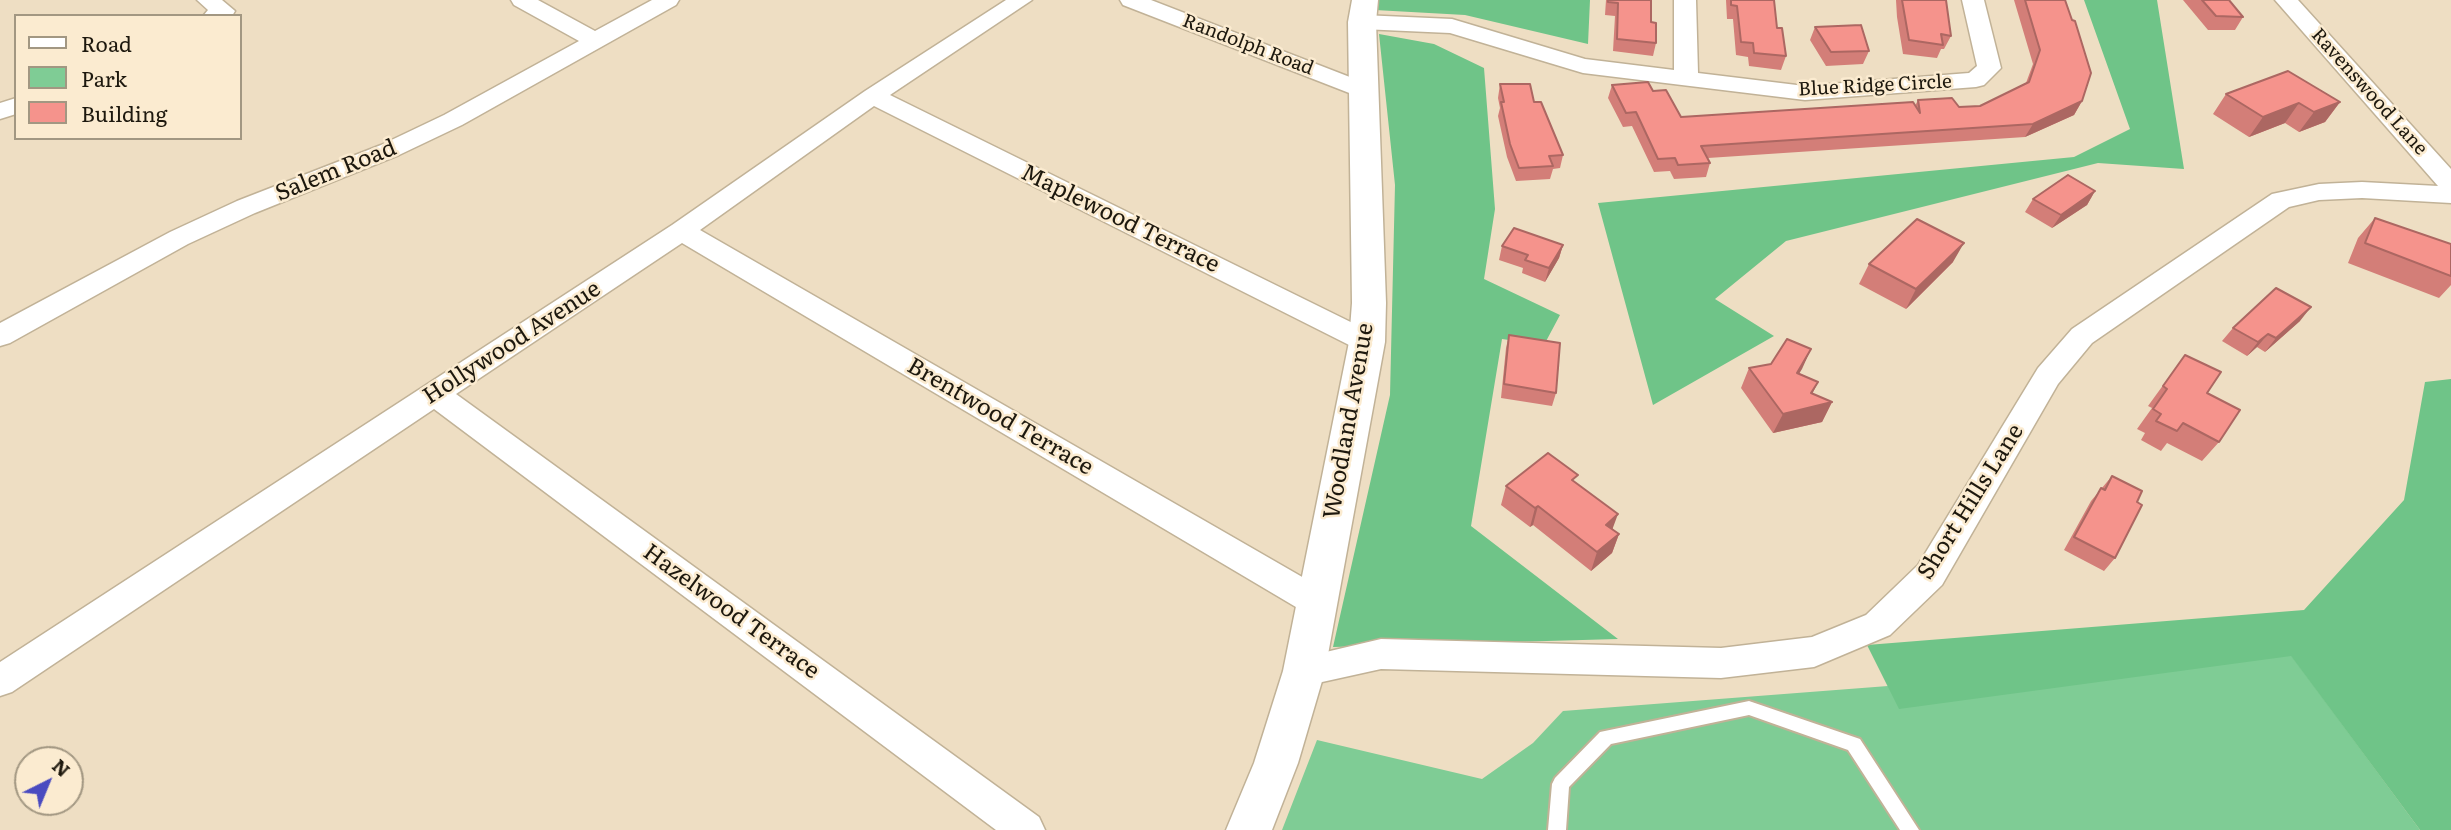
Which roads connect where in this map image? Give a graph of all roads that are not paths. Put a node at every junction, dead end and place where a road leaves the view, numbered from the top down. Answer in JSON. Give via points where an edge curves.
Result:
{"nodes":[{"id":1,"x":522,"y":0,"type":"edge"},
{"id":2,"x":668,"y":0,"type":"edge"},
{"id":3,"x":1021,"y":0,"type":"edge"},
{"id":4,"x":1131,"y":0,"type":"edge"},
{"id":5,"x":1685,"y":0,"type":"edge"},
{"id":6,"x":1973,"y":0,"type":"edge"},
{"id":7,"x":2286,"y":0,"type":"edge"},
{"id":8,"x":1363,"y":11,"type":"edge"},
{"id":9,"x":594,"y":40,"type":"junction"},
{"id":10,"x":1686,"y":78,"type":"junction"},
{"id":11,"x":1365,"y":91,"type":"junction"},
{"id":12,"x":873,"y":96,"type":"junction"},
{"id":13,"x":2451,"y":185,"type":"edge"},
{"id":14,"x":2451,"y":195,"type":"edge"},
{"id":15,"x":681,"y":231,"type":"junction"},
{"id":16,"x":0,"y":336,"type":"edge"},
{"id":17,"x":1367,"y":342,"type":"junction"},
{"id":18,"x":435,"y":394,"type":"junction"},
{"id":19,"x":1318,"y":603,"type":"junction"},
{"id":20,"x":1304,"y":671,"type":"junction"},
{"id":21,"x":0,"y":681,"type":"edge"},
{"id":22,"x":1027,"y":830,"type":"edge"},
{"id":23,"x":1249,"y":830,"type":"edge"},
{"id":24,"x":1557,"y":830,"type":"edge"},
{"id":25,"x":1910,"y":830,"type":"edge"}],
"edges":[{"from":1,"to":9,"type":"street"},
{"from":2,"to":9,"type":"street","name":"Salem Road"},
{"from":3,"to":12,"type":"street","name":"Hollywood Avenue"},
{"from":4,"to":11,"type":"street","name":"Randolph Road"},
{"from":5,"to":10,"type":"street"},
{"from":6,"to":10,"type":"street","name":"Blue Ridge Circle","via":[[1989,68],[1976,79],[1805,93]]},
{"from":7,"to":13,"type":"street","name":"Ravenswood Lane"},
{"from":8,"to":10,"type":"street","name":"Blue Ridge Circle","via":[[1452,26],[1583,66]]},
{"from":8,"to":11,"type":"street","name":"Woodland Avenue"},
{"from":9,"to":16,"type":"street","name":"Salem Road","via":[[453,120],[246,207]]},
{"from":11,"to":17,"type":"street","name":"Woodland Avenue"},
{"from":12,"to":15,"type":"street","name":"Hollywood Avenue"},
{"from":12,"to":17,"type":"street","name":"Maplewood Terrace"},
{"from":14,"to":20,"type":"street","name":"Short Hills Lane","via":[[2362,190],[2281,200],[2082,336],[2048,376],[1930,576],[1878,625],[1865,631],[1814,652],[1721,663],[1381,654]]},
{"from":15,"to":18,"type":"street","name":"Hollywood Avenue"},
{"from":15,"to":19,"type":"street","name":"Brentwood Terrace"},
{"from":17,"to":19,"type":"street","name":"Woodland Avenue"},
{"from":18,"to":21,"type":"street","name":"Hollywood Avenue"},
{"from":18,"to":22,"type":"street","name":"Hazelwood Terrace"},
{"from":19,"to":20,"type":"street","name":"Woodland Avenue"},
{"from":20,"to":23,"type":"street","name":"Woodland Avenue","via":[[1276,763]]},
{"from":24,"to":25,"type":"lane","via":[[1561,784],[1606,737],[1749,708],[1854,744]]}]}
